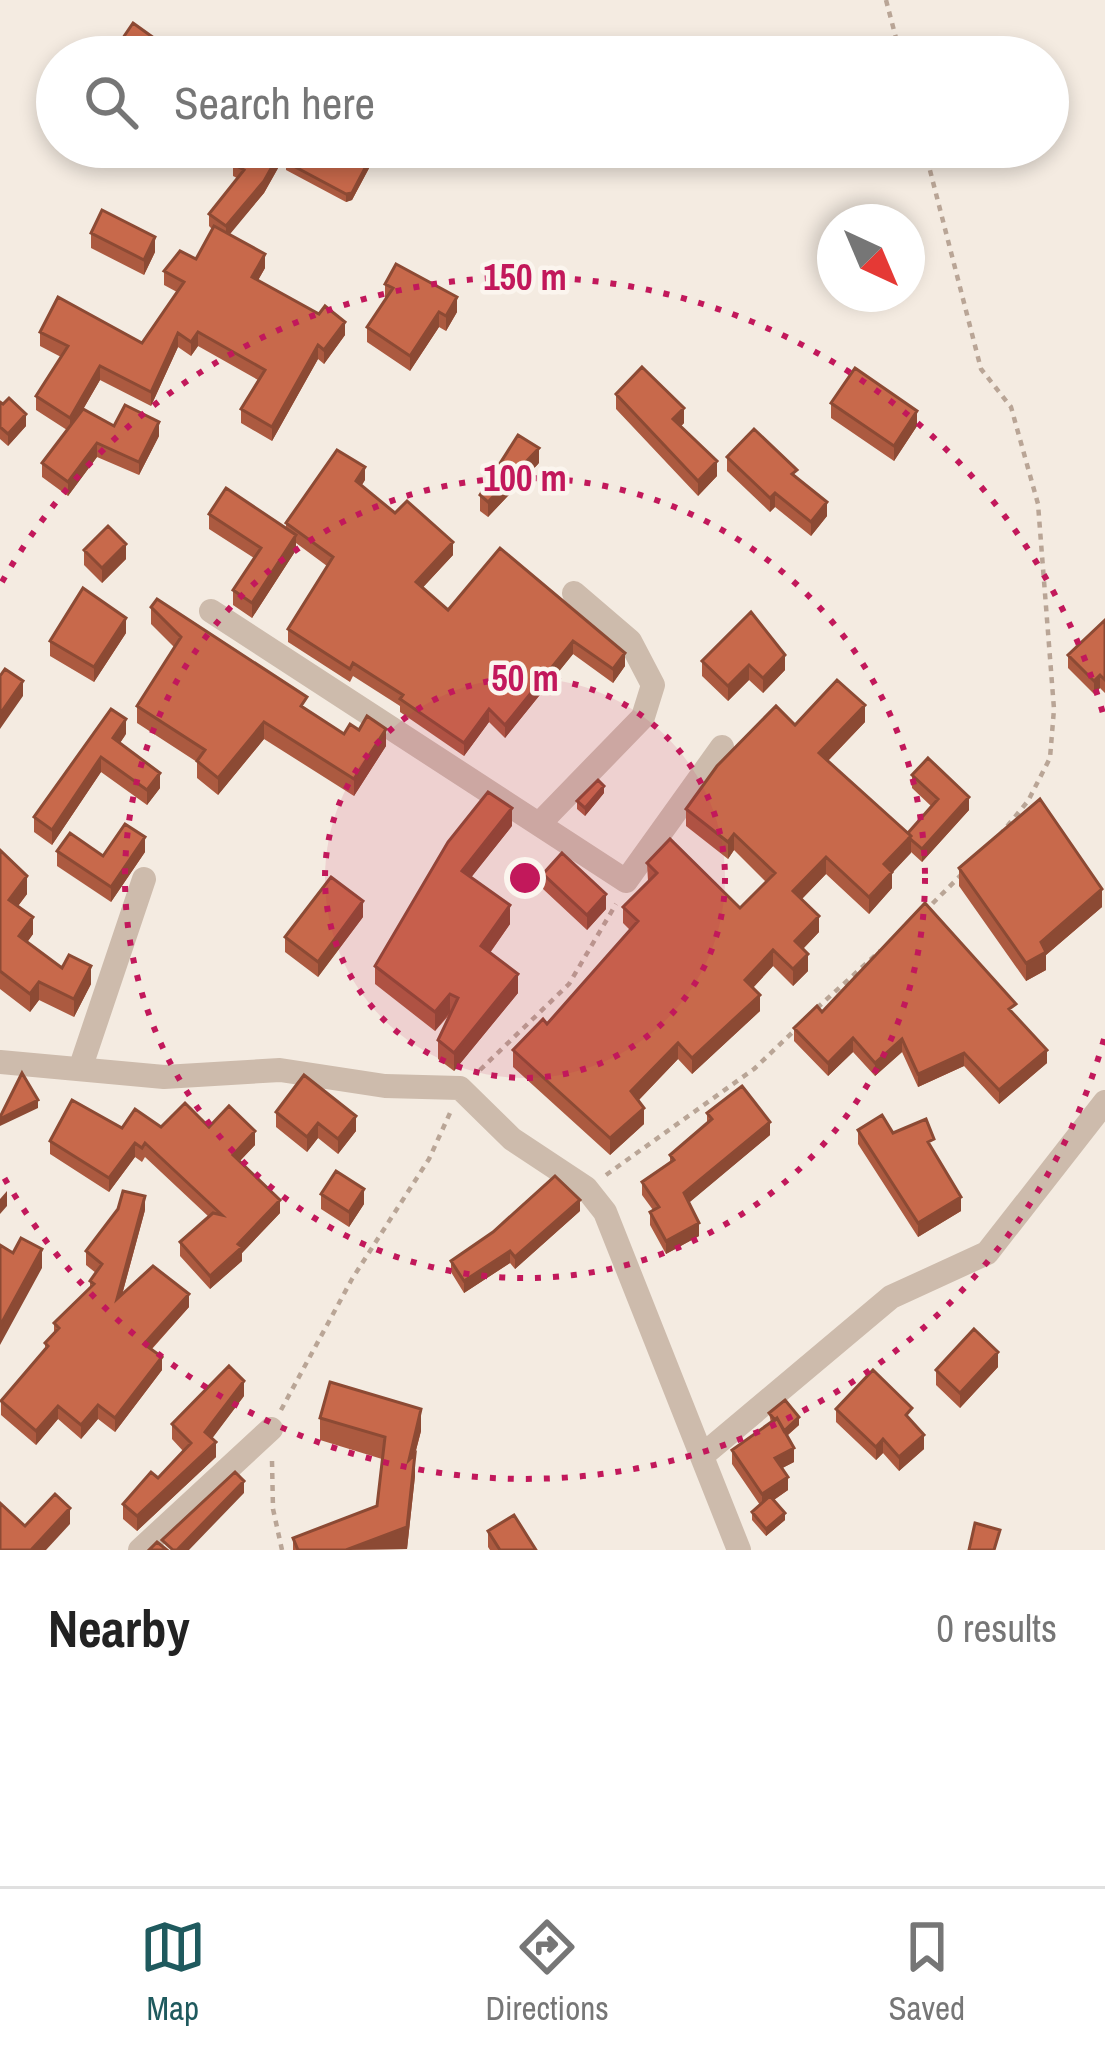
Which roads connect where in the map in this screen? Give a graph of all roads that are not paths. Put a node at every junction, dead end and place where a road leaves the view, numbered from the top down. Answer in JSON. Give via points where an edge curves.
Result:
{"nodes":[{"id":1,"x":574,"y":593,"type":"dead end"},
{"id":2,"x":211,"y":611,"type":"dead end"},
{"id":3,"x":722,"y":747,"type":"dead end"},
{"id":4,"x":540,"y":823,"type":"junction"},
{"id":5,"x":144,"y":879,"type":"dead end"},
{"id":6,"x":0,"y":1062,"type":"edge"},
{"id":7,"x":80,"y":1069,"type":"junction"},
{"id":8,"x":1105,"y":1102,"type":"edge"},
{"id":9,"x":271,"y":1430,"type":"road end"},
{"id":10,"x":703,"y":1455,"type":"junction"},
{"id":11,"x":140,"y":1550,"type":"edge"},
{"id":12,"x":739,"y":1550,"type":"edge"}],
"edges":[{"from":1,"to":4,"type":"street","via":[[630,641],[653,685],[644,717]]},
{"from":2,"to":4,"type":"street"},
{"from":3,"to":4,"type":"street","via":[[626,881]]},
{"from":5,"to":7,"type":"street"},
{"from":6,"to":7,"type":"street"},
{"from":7,"to":10,"type":"street","via":[[164,1077],[280,1070],[385,1087],[460,1088],[512,1138],[586,1188],[622,1249]]},
{"from":8,"to":10,"type":"street","via":[[987,1253],[891,1297]]},
{"from":9,"to":11,"type":"street"},
{"from":10,"to":12,"type":"street"}]}
